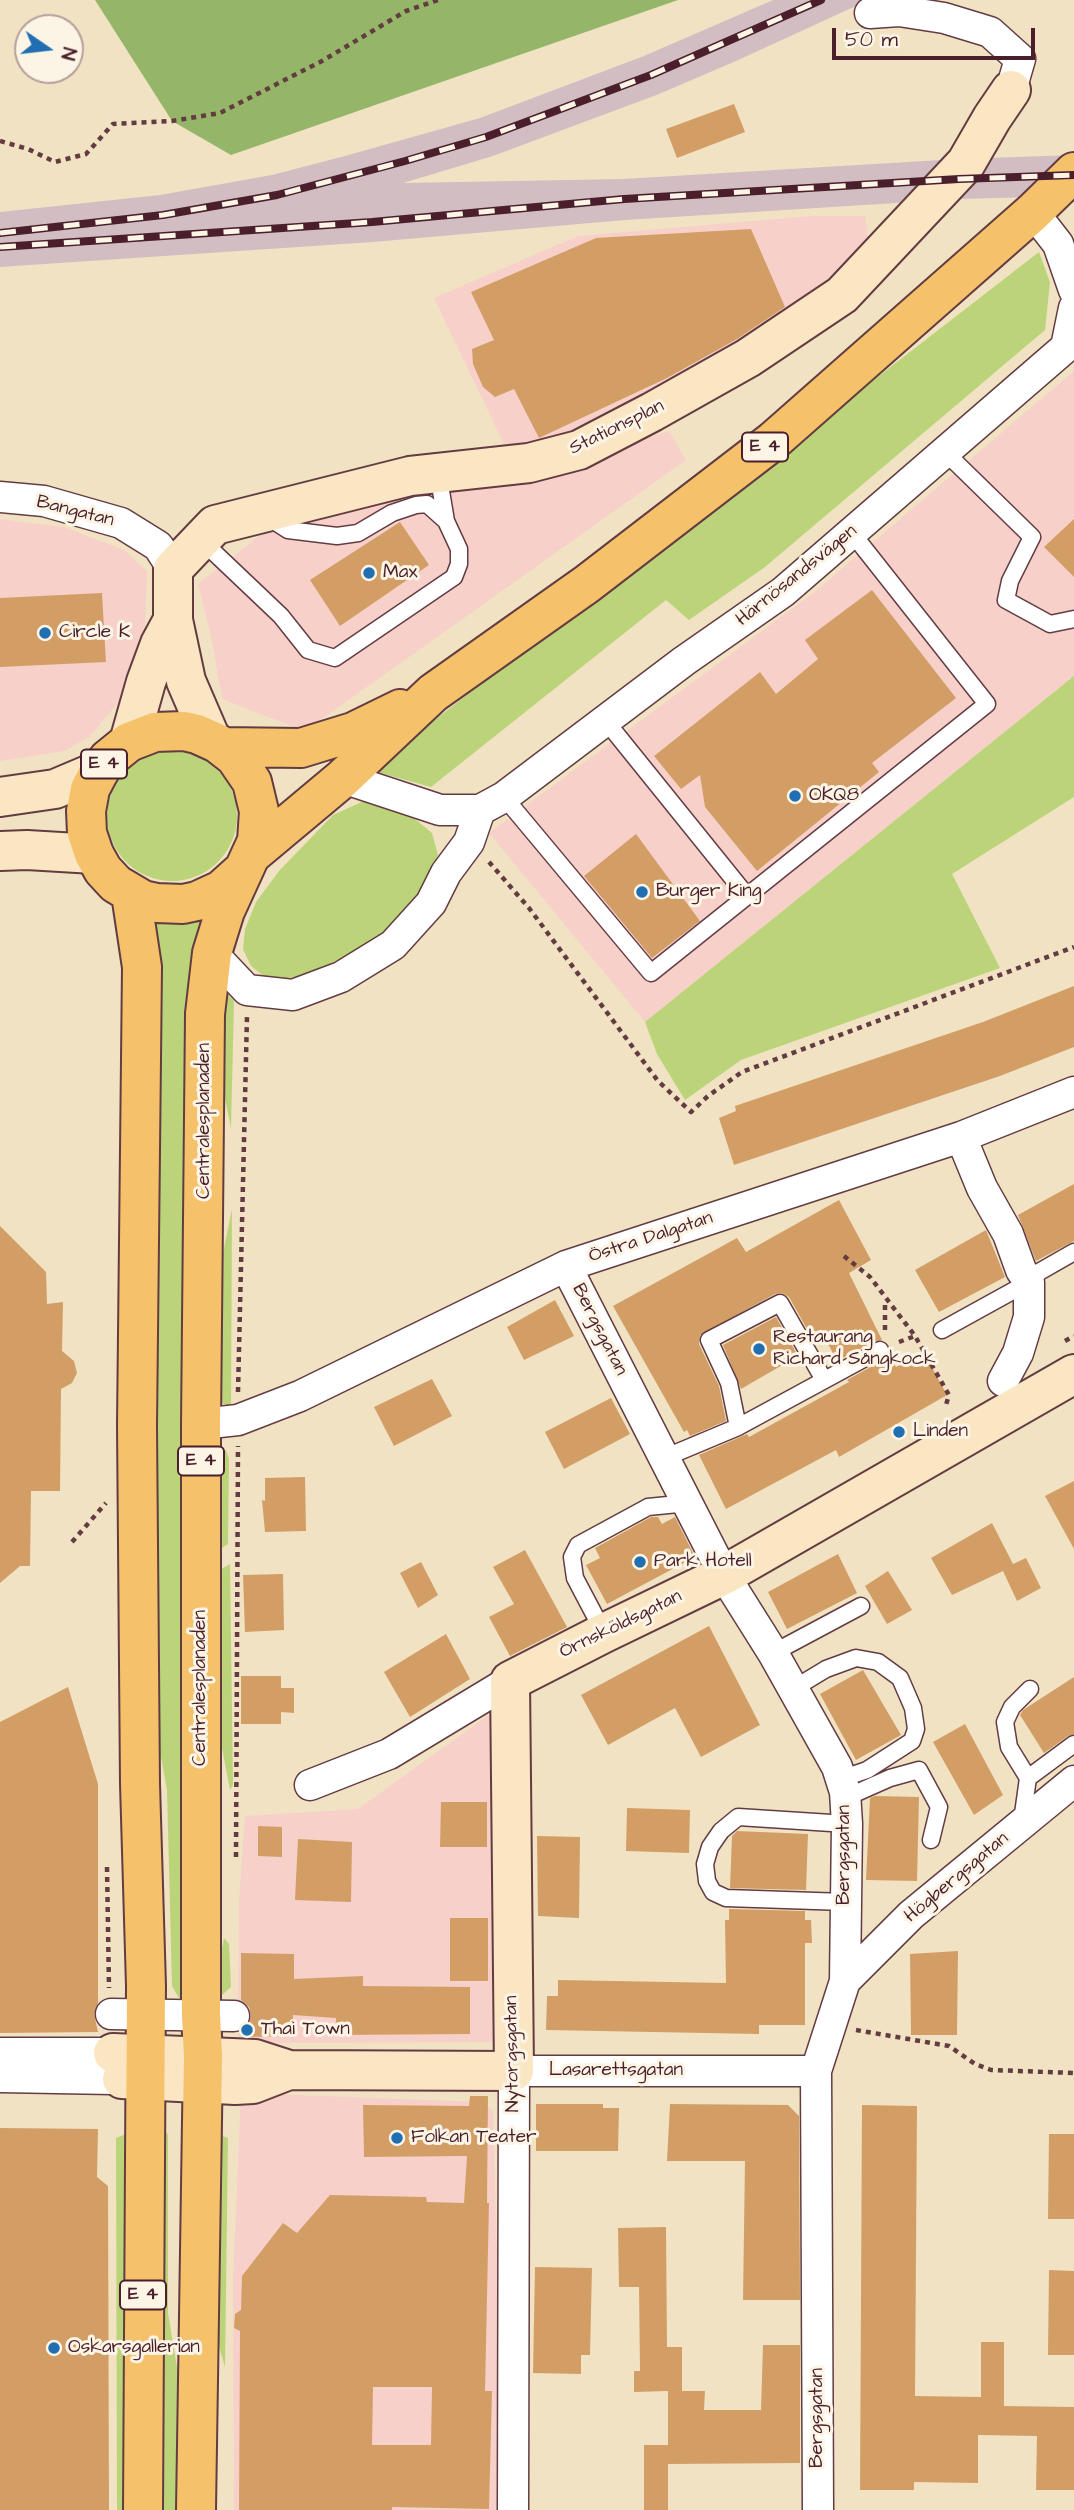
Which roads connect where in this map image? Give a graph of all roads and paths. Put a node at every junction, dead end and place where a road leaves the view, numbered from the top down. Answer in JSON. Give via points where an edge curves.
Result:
{"nodes":[{"id":1,"x":438,"y":0,"type":"edge"},
{"id":2,"x":870,"y":13,"type":"dead end"},
{"id":3,"x":1011,"y":90,"type":"joint"},
{"id":4,"x":0,"y":142,"type":"edge"},
{"id":5,"x":1074,"y":172,"type":"edge"},
{"id":6,"x":1033,"y":212,"type":"junction"},
{"id":7,"x":1074,"y":290,"type":"edge"},
{"id":8,"x":1074,"y":308,"type":"edge"},
{"id":9,"x":944,"y":452,"type":"junction"},
{"id":10,"x":438,"y":473,"type":"junction"},
{"id":11,"x":0,"y":497,"type":"edge"},
{"id":12,"x":261,"y":513,"type":"junction"},
{"id":13,"x":446,"y":521,"type":"junction"},
{"id":14,"x":852,"y":533,"type":"junction"},
{"id":15,"x":201,"y":540,"type":"junction"},
{"id":16,"x":173,"y":569,"type":"junction"},
{"id":17,"x":1074,"y":619,"type":"edge"},
{"id":18,"x":173,"y":620,"type":"junction"},
{"id":19,"x":433,"y":693,"type":"junction"},
{"id":20,"x":605,"y":720,"type":"junction"},
{"id":21,"x":129,"y":742,"type":"junction"},
{"id":22,"x":217,"y":743,"type":"junction"},
{"id":23,"x":100,"y":770,"type":"junction"},
{"id":24,"x":343,"y":778,"type":"junction"},
{"id":25,"x":0,"y":797,"type":"edge"},
{"id":26,"x":492,"y":804,"type":"junction"},
{"id":27,"x":469,"y":842,"type":"junction"},
{"id":28,"x":0,"y":851,"type":"edge"},
{"id":29,"x":94,"y":854,"type":"junction"},
{"id":30,"x":246,"y":863,"type":"junction"},
{"id":31,"x":131,"y":894,"type":"junction"},
{"id":32,"x":747,"y":896,"type":"junction"},
{"id":33,"x":1074,"y":947,"type":"edge"},
{"id":34,"x":212,"y":953,"type":"junction"},
{"id":35,"x":247,"y":990,"type":"junction"},
{"id":36,"x":1074,"y":1092,"type":"edge"},
{"id":37,"x":961,"y":1137,"type":"junction"},
{"id":38,"x":1074,"y":1252,"type":"edge"},
{"id":39,"x":844,"y":1256,"type":"dead end"},
{"id":40,"x":566,"y":1266,"type":"junction"},
{"id":41,"x":1029,"y":1282,"type":"junction"},
{"id":42,"x":942,"y":1330,"type":"dead end"},
{"id":43,"x":880,"y":1350,"type":"dead end"},
{"id":44,"x":1074,"y":1374,"type":"edge"},
{"id":45,"x":824,"y":1380,"type":"junction"},
{"id":46,"x":1003,"y":1381,"type":"dead end"},
{"id":47,"x":945,"y":1408,"type":"dead end"},
{"id":48,"x":219,"y":1422,"type":"junction"},
{"id":49,"x":738,"y":1427,"type":"junction"},
{"id":50,"x":664,"y":1458,"type":"junction"},
{"id":51,"x":108,"y":1500,"type":"dead end"},
{"id":52,"x":688,"y":1503,"type":"junction"},
{"id":53,"x":72,"y":1542,"type":"dead end"},
{"id":54,"x":724,"y":1575,"type":"junction"},
{"id":55,"x":861,"y":1606,"type":"dead end"},
{"id":56,"x":604,"y":1633,"type":"junction"},
{"id":57,"x":773,"y":1653,"type":"junction"},
{"id":58,"x":510,"y":1681,"type":"junction"},
{"id":59,"x":793,"y":1689,"type":"junction"},
{"id":60,"x":1030,"y":1689,"type":"dead end"},
{"id":61,"x":1074,"y":1744,"type":"edge"},
{"id":62,"x":1028,"y":1779,"type":"junction"},
{"id":63,"x":1074,"y":1781,"type":"edge"},
{"id":64,"x":310,"y":1785,"type":"dead end"},
{"id":65,"x":844,"y":1800,"type":"junction"},
{"id":66,"x":1022,"y":1824,"type":"junction"},
{"id":67,"x":931,"y":1840,"type":"dead end"},
{"id":68,"x":236,"y":1864,"type":"dead end"},
{"id":69,"x":845,"y":1902,"type":"junction"},
{"id":70,"x":845,"y":1981,"type":"junction"},
{"id":71,"x":128,"y":2014,"type":"junction"},
{"id":72,"x":217,"y":2016,"type":"junction"},
{"id":73,"x":831,"y":2025,"type":"junction"},
{"id":74,"x":0,"y":2053,"type":"edge"},
{"id":75,"x":129,"y":2066,"type":"junction"},
{"id":76,"x":202,"y":2069,"type":"junction"},
{"id":77,"x":514,"y":2071,"type":"junction"},
{"id":78,"x":816,"y":2071,"type":"junction"},
{"id":79,"x":1074,"y":2073,"type":"edge"},
{"id":80,"x":0,"y":2077,"type":"edge"},
{"id":81,"x":143,"y":2510,"type":"edge"},
{"id":82,"x":196,"y":2510,"type":"edge"},
{"id":83,"x":513,"y":2510,"type":"edge"},
{"id":84,"x":818,"y":2510,"type":"edge"}],
"edges":[{"from":1,"to":4,"type":"path","via":[[406,11],[220,113],[113,124],[86,154],[55,162]]},
{"from":2,"to":3,"type":"street","via":[[899,11],[944,18],[990,32],[1020,59]]},
{"from":3,"to":10,"type":"street","name":"Stationsplan","via":[[966,163],[842,295],[748,358],[579,450],[529,463]]},
{"from":5,"to":6,"type":"highway","number":"E 4"},
{"from":6,"to":7,"type":"street","via":[[1058,244]]},
{"from":6,"to":19,"type":"highway","number":"E 4","via":[[773,442],[587,584]]},
{"from":8,"to":9,"type":"street","name":"Härnösandsvägen","via":[[1066,347]]},
{"from":9,"to":14,"type":"street","name":"Härnösandsvägen"},
{"from":9,"to":17,"type":"lane","via":[[1032,537],[1010,581],[1006,600],[1049,624]]},
{"from":10,"to":12,"type":"street","name":"Stationsplan"},
{"from":10,"to":13,"type":"lane"},
{"from":11,"to":16,"type":"street","name":"Bangatan","via":[[44,501],[121,523],[158,546]]},
{"from":12,"to":13,"type":"lane","via":[[288,530],[337,536],[358,533],[416,505],[427,504]]},
{"from":12,"to":15,"type":"street","name":"Stationsplan","via":[[215,526]]},
{"from":13,"to":15,"type":"lane","via":[[459,549],[454,577],[335,658],[308,650],[281,616]]},
{"from":14,"to":20,"type":"street","name":"Härnösandsvägen","via":[[783,592]]},
{"from":14,"to":32,"type":"lane","via":[[987,704]]},
{"from":15,"to":16,"type":"street","name":"Stationsplan"},
{"from":16,"to":18,"type":"street"},
{"from":18,"to":21,"type":"street","via":[[146,682]]},
{"from":18,"to":22,"type":"street","via":[[186,681]]},
{"from":19,"to":22,"type":"highway","number":"E 4","via":[[353,732],[301,748]]},
{"from":19,"to":24,"type":"highway","number":"E 4"},
{"from":20,"to":26,"type":"street","name":"Härnösandsvägen"},
{"from":20,"to":32,"type":"lane"},
{"from":21,"to":22,"type":"highway","number":"E 4","via":[[169,731],[197,734]]},
{"from":21,"to":23,"type":"highway","number":"E 4"},
{"from":22,"to":30,"type":"highway","number":"E 4","via":[[244,768],[257,796],[259,826]]},
{"from":23,"to":25,"type":"street","via":[[55,789]]},
{"from":23,"to":29,"type":"highway","number":"E 4","via":[[86,811]]},
{"from":24,"to":26,"type":"street","via":[[440,810]]},
{"from":24,"to":30,"type":"highway","number":"E 4"},
{"from":26,"to":27,"type":"street"},
{"from":26,"to":32,"type":"lane","via":[[651,972]]},
{"from":27,"to":33,"type":"path","via":[[529,908],[658,1081],[691,1112],[742,1072]]},
{"from":27,"to":35,"type":"street","via":[[431,903],[393,945],[341,977],[293,995]]},
{"from":28,"to":29,"type":"street"},
{"from":29,"to":31,"type":"highway","number":"E 4","via":[[110,877]]},
{"from":30,"to":31,"type":"highway","number":"E 4","via":[[221,890],[197,901],[157,903]]},
{"from":30,"to":34,"type":"highway","name":"Centralesplanaden","number":"E 4"},
{"from":31,"to":71,"type":"highway","number":"E 4","via":[[142,967],[137,1439],[140,1784]]},
{"from":34,"to":35,"type":"street"},
{"from":34,"to":48,"type":"highway","name":"Centralesplanaden","number":"E 4","via":[[205,1014]]},
{"from":35,"to":48,"type":"path"},
{"from":36,"to":37,"type":"street","name":"Östra Dalgatan"},
{"from":37,"to":40,"type":"street","name":"Östra Dalgatan"},
{"from":37,"to":41,"type":"street"},
{"from":38,"to":41,"type":"lane"},
{"from":39,"to":47,"type":"path","via":[[870,1277],[915,1336],[949,1395]]},
{"from":40,"to":48,"type":"street","name":"Östra Dalgatan","via":[[300,1396]]},
{"from":40,"to":50,"type":"street","name":"Bergsgatan"},
{"from":41,"to":42,"type":"lane"},
{"from":41,"to":46,"type":"street","via":[[1029,1317]]},
{"from":43,"to":45,"type":"lane"},
{"from":44,"to":54,"type":"street","name":"Örnsköldsgatan"},
{"from":45,"to":49,"type":"lane"},
{"from":45,"to":49,"type":"lane","via":[[780,1303],[709,1340],[729,1383]]},
{"from":48,"to":68,"type":"path"},
{"from":48,"to":72,"type":"highway","name":"Centralesplanaden","number":"E 4"},
{"from":49,"to":50,"type":"lane"},
{"from":50,"to":52,"type":"street","name":"Bergsgatan"},
{"from":51,"to":53,"type":"path"},
{"from":52,"to":54,"type":"street","name":"Bergsgatan"},
{"from":52,"to":56,"type":"lane","via":[[648,1507],[578,1545],[572,1557],[575,1578]]},
{"from":54,"to":56,"type":"street","name":"Örnsköldsgatan"},
{"from":54,"to":57,"type":"street","name":"Bergsgatan"},
{"from":55,"to":57,"type":"lane"},
{"from":56,"to":58,"type":"street","name":"Örnsköldsgatan"},
{"from":57,"to":59,"type":"street","name":"Bergsgatan"},
{"from":58,"to":64,"type":"street","name":"Örnsköldsgatan","via":[[389,1754]]},
{"from":58,"to":77,"type":"street","name":"Nytorgsgatan"},
{"from":59,"to":65,"type":"street","name":"Bergsgatan"},
{"from":59,"to":65,"type":"lane","via":[[856,1658],[878,1662],[900,1678],[913,1707],[916,1729],[912,1741],[867,1770]]},
{"from":60,"to":62,"type":"lane","via":[[1005,1722],[1009,1747]]},
{"from":61,"to":62,"type":"lane"},
{"from":62,"to":66,"type":"lane"},
{"from":63,"to":66,"type":"street","name":"Högbergsgatan"},
{"from":65,"to":67,"type":"lane","via":[[919,1770],[939,1807]]},
{"from":65,"to":69,"type":"street","name":"Bergsgatan"},
{"from":65,"to":69,"type":"lane","via":[[738,1817],[721,1831],[705,1864],[713,1892],[726,1898]]},
{"from":66,"to":70,"type":"street","name":"Högbergsgatan","via":[[911,1915]]},
{"from":69,"to":70,"type":"street","name":"Bergsgatan"},
{"from":70,"to":73,"type":"street","name":"Bergsgatan"},
{"from":71,"to":72,"type":"street"},
{"from":71,"to":75,"type":"highway","number":"E 4"},
{"from":72,"to":76,"type":"highway","name":"Centralesplanaden","number":"E 4"},
{"from":73,"to":78,"type":"street","name":"Bergsgatan"},
{"from":73,"to":79,"type":"path","via":[[949,2046],[991,2070]]},
{"from":74,"to":75,"type":"street","name":"Lasarettsgatan"},
{"from":75,"to":76,"type":"street","name":"Lasarettsgatan"},
{"from":75,"to":80,"type":"street","name":"Lasarettsgatan"},
{"from":75,"to":81,"type":"highway","number":"E 4"},
{"from":76,"to":77,"type":"street","name":"Lasarettsgatan","via":[[255,2059],[289,2070]]},
{"from":76,"to":82,"type":"highway","name":"Centralesplanaden","number":"E 4"},
{"from":77,"to":78,"type":"street","name":"Lasarettsgatan"},
{"from":77,"to":83,"type":"street","name":"Nytorgsgatan"},
{"from":78,"to":84,"type":"street","name":"Bergsgatan"}]}
